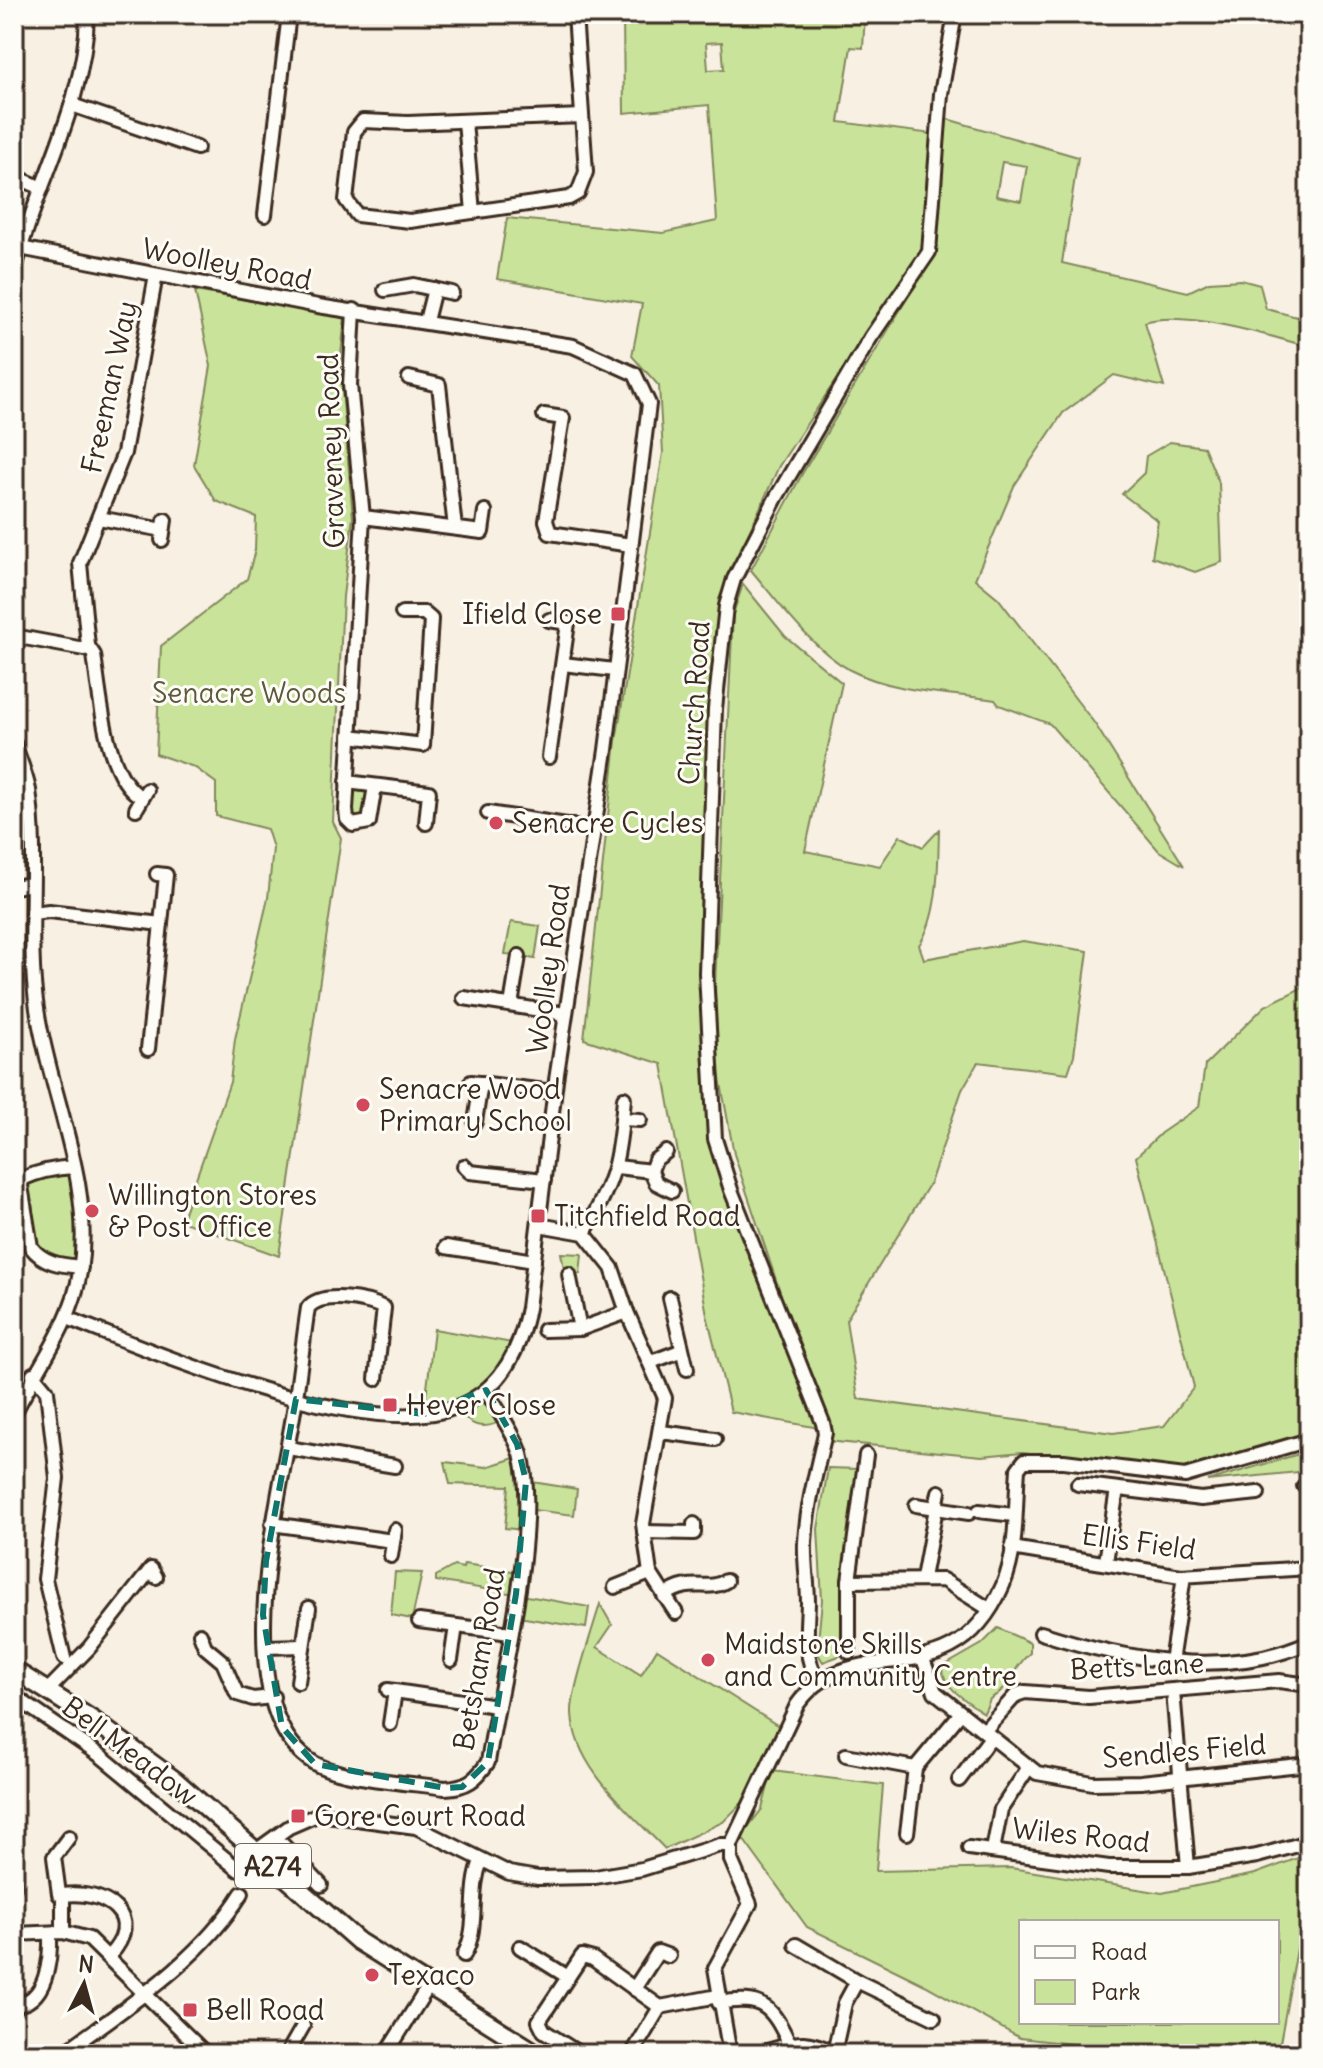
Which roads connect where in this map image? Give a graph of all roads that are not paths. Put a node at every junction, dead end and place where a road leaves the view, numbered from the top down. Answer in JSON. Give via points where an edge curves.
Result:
{"nodes":[{"id":1,"x":87,"y":14,"type":"edge"},
{"id":2,"x":289,"y":14,"type":"edge"},
{"id":3,"x":575,"y":14,"type":"edge"},
{"id":4,"x":955,"y":14,"type":"edge"},
{"id":5,"x":72,"y":105,"type":"junction"},
{"id":6,"x":582,"y":116,"type":"junction"},
{"id":7,"x":465,"y":122,"type":"junction"},
{"id":8,"x":197,"y":148,"type":"dead end"},
{"id":9,"x":14,"y":176,"type":"edge"},
{"id":10,"x":42,"y":188,"type":"junction"},
{"id":11,"x":473,"y":212,"type":"junction"},
{"id":12,"x":265,"y":215,"type":"dead end"},
{"id":13,"x":20,"y":248,"type":"junction"},
{"id":14,"x":14,"y":274,"type":"edge"},
{"id":15,"x":156,"y":275,"type":"junction"},
{"id":16,"x":434,"y":289,"type":"junction"},
{"id":17,"x":385,"y":290,"type":"dead end"},
{"id":18,"x":452,"y":293,"type":"dead end"},
{"id":19,"x":354,"y":310,"type":"junction"},
{"id":20,"x":426,"y":321,"type":"junction"},
{"id":21,"x":409,"y":378,"type":"dead end"},
{"id":22,"x":544,"y":415,"type":"dead end"},
{"id":23,"x":485,"y":511,"type":"dead end"},
{"id":24,"x":363,"y":517,"type":"junction"},
{"id":25,"x":99,"y":518,"type":"junction"},
{"id":26,"x":455,"y":528,"type":"junction"},
{"id":27,"x":163,"y":530,"type":"dead end"},
{"id":28,"x":631,"y":545,"type":"junction"},
{"id":29,"x":402,"y":613,"type":"dead end"},
{"id":30,"x":549,"y":620,"type":"dead end"},
{"id":31,"x":14,"y":636,"type":"edge"},
{"id":32,"x":88,"y":646,"type":"junction"},
{"id":33,"x":563,"y":664,"type":"junction"},
{"id":34,"x":614,"y":670,"type":"junction"},
{"id":35,"x":350,"y":736,"type":"junction"},
{"id":36,"x":14,"y":743,"type":"edge"},
{"id":37,"x":549,"y":757,"type":"dead end"},
{"id":38,"x":347,"y":782,"type":"junction"},
{"id":39,"x":375,"y":786,"type":"junction"},
{"id":40,"x":141,"y":799,"type":"dead end"},
{"id":41,"x":488,"y":813,"type":"dead end"},
{"id":42,"x":426,"y":823,"type":"dead end"},
{"id":43,"x":593,"y":829,"type":"junction"},
{"id":44,"x":157,"y":874,"type":"dead end"},
{"id":45,"x":32,"y":884,"type":"junction"},
{"id":46,"x":14,"y":887,"type":"edge"},
{"id":47,"x":32,"y":913,"type":"junction"},
{"id":48,"x":161,"y":924,"type":"junction"},
{"id":49,"x":519,"y":956,"type":"dead end"},
{"id":50,"x":464,"y":997,"type":"dead end"},
{"id":51,"x":511,"y":1005,"type":"junction"},
{"id":52,"x":565,"y":1014,"type":"junction"},
{"id":53,"x":148,"y":1049,"type":"dead end"},
{"id":54,"x":554,"y":1092,"type":"junction"},
{"id":55,"x":624,"y":1098,"type":"dead end"},
{"id":56,"x":622,"y":1119,"type":"junction"},
{"id":57,"x":640,"y":1120,"type":"dead end"},
{"id":58,"x":475,"y":1122,"type":"dead end"},
{"id":59,"x":666,"y":1152,"type":"dead end"},
{"id":60,"x":464,"y":1166,"type":"dead end"},
{"id":61,"x":74,"y":1167,"type":"junction"},
{"id":62,"x":617,"y":1167,"type":"junction"},
{"id":63,"x":651,"y":1171,"type":"junction"},
{"id":64,"x":544,"y":1180,"type":"junction"},
{"id":65,"x":672,"y":1191,"type":"dead end"},
{"id":66,"x":539,"y":1225,"type":"junction"},
{"id":67,"x":584,"y":1233,"type":"junction"},
{"id":68,"x":446,"y":1247,"type":"dead end"},
{"id":69,"x":534,"y":1261,"type":"junction"},
{"id":70,"x":81,"y":1267,"type":"junction"},
{"id":71,"x":569,"y":1274,"type":"dead end"},
{"id":72,"x":670,"y":1298,"type":"dead end"},
{"id":73,"x":627,"y":1312,"type":"junction"},
{"id":74,"x":67,"y":1318,"type":"junction"},
{"id":75,"x":580,"y":1329,"type":"junction"},
{"id":76,"x":544,"y":1330,"type":"dead end"},
{"id":77,"x":680,"y":1351,"type":"junction"},
{"id":78,"x":651,"y":1362,"type":"junction"},
{"id":79,"x":687,"y":1369,"type":"dead end"},
{"id":80,"x":33,"y":1374,"type":"junction"},
{"id":81,"x":376,"y":1379,"type":"dead end"},
{"id":82,"x":486,"y":1390,"type":"junction"},
{"id":83,"x":296,"y":1399,"type":"junction"},
{"id":84,"x":14,"y":1414,"type":"edge"},
{"id":85,"x":661,"y":1432,"type":"junction"},
{"id":86,"x":715,"y":1439,"type":"dead end"},
{"id":87,"x":1309,"y":1440,"type":"edge"},
{"id":88,"x":288,"y":1448,"type":"junction"},
{"id":89,"x":866,"y":1455,"type":"dead end"},
{"id":90,"x":395,"y":1466,"type":"dead end"},
{"id":91,"x":1078,"y":1484,"type":"dead end"},
{"id":92,"x":1117,"y":1489,"type":"junction"},
{"id":93,"x":939,"y":1492,"type":"dead end"},
{"id":94,"x":1258,"y":1493,"type":"dead end"},
{"id":95,"x":916,"y":1505,"type":"dead end"},
{"id":96,"x":936,"y":1510,"type":"junction"},
{"id":97,"x":1014,"y":1515,"type":"junction"},
{"id":98,"x":272,"y":1524,"type":"junction"},
{"id":99,"x":694,"y":1524,"type":"dead end"},
{"id":100,"x":644,"y":1532,"type":"junction"},
{"id":101,"x":1012,"y":1548,"type":"junction"},
{"id":102,"x":391,"y":1556,"type":"dead end"},
{"id":103,"x":1106,"y":1562,"type":"junction"},
{"id":104,"x":1309,"y":1568,"type":"edge"},
{"id":105,"x":650,"y":1573,"type":"junction"},
{"id":106,"x":1184,"y":1576,"type":"junction"},
{"id":107,"x":156,"y":1577,"type":"dead end"},
{"id":108,"x":923,"y":1578,"type":"junction"},
{"id":109,"x":726,"y":1581,"type":"dead end"},
{"id":110,"x":849,"y":1581,"type":"junction"},
{"id":111,"x":615,"y":1587,"type":"dead end"},
{"id":112,"x":664,"y":1596,"type":"junction"},
{"id":113,"x":309,"y":1608,"type":"dead end"},
{"id":114,"x":989,"y":1609,"type":"junction"},
{"id":115,"x":676,"y":1613,"type":"dead end"},
{"id":116,"x":419,"y":1621,"type":"dead end"},
{"id":117,"x":456,"y":1626,"type":"junction"},
{"id":118,"x":510,"y":1633,"type":"junction"},
{"id":119,"x":1041,"y":1633,"type":"dead end"},
{"id":120,"x":200,"y":1634,"type":"dead end"},
{"id":121,"x":1309,"y":1642,"type":"edge"},
{"id":122,"x":303,"y":1646,"type":"junction"},
{"id":123,"x":265,"y":1647,"type":"junction"},
{"id":124,"x":849,"y":1652,"type":"dead end"},
{"id":125,"x":64,"y":1658,"type":"dead end"},
{"id":126,"x":923,"y":1659,"type":"junction"},
{"id":127,"x":451,"y":1660,"type":"dead end"},
{"id":128,"x":1171,"y":1662,"type":"junction"},
{"id":129,"x":14,"y":1670,"type":"edge"},
{"id":130,"x":818,"y":1681,"type":"junction"},
{"id":131,"x":298,"y":1682,"type":"dead end"},
{"id":132,"x":1309,"y":1685,"type":"edge"},
{"id":133,"x":48,"y":1690,"type":"junction"},
{"id":134,"x":1173,"y":1691,"type":"junction"},
{"id":135,"x":14,"y":1696,"type":"edge"},
{"id":136,"x":273,"y":1697,"type":"junction"},
{"id":137,"x":496,"y":1706,"type":"junction"},
{"id":138,"x":960,"y":1714,"type":"junction"},
{"id":139,"x":390,"y":1724,"type":"dead end"},
{"id":140,"x":987,"y":1734,"type":"junction"},
{"id":141,"x":846,"y":1755,"type":"dead end"},
{"id":142,"x":1309,"y":1764,"type":"edge"},
{"id":143,"x":1029,"y":1767,"type":"junction"},
{"id":144,"x":915,"y":1768,"type":"junction"},
{"id":145,"x":1182,"y":1779,"type":"junction"},
{"id":146,"x":959,"y":1780,"type":"dead end"},
{"id":147,"x":232,"y":1827,"type":"junction"},
{"id":148,"x":907,"y":1833,"type":"dead end"},
{"id":149,"x":69,"y":1837,"type":"dead end"},
{"id":150,"x":1309,"y":1842,"type":"edge"},
{"id":151,"x":282,"y":1844,"type":"dead end"},
{"id":152,"x":731,"y":1845,"type":"junction"},
{"id":153,"x":215,"y":1847,"type":"junction"},
{"id":154,"x":969,"y":1848,"type":"dead end"},
{"id":155,"x":257,"y":1850,"type":"junction"},
{"id":156,"x":993,"y":1850,"type":"junction"},
{"id":157,"x":481,"y":1861,"type":"junction"},
{"id":158,"x":302,"y":1864,"type":"junction"},
{"id":159,"x":1188,"y":1867,"type":"junction"},
{"id":160,"x":239,"y":1870,"type":"dead end"},
{"id":161,"x":14,"y":1880,"type":"edge"},
{"id":162,"x":289,"y":1881,"type":"junction"},
{"id":163,"x":321,"y":1885,"type":"dead end"},
{"id":164,"x":14,"y":1888,"type":"edge"},
{"id":165,"x":242,"y":1893,"type":"dead end"},
{"id":166,"x":63,"y":1895,"type":"junction"},
{"id":167,"x":56,"y":1932,"type":"junction"},
{"id":168,"x":14,"y":1934,"type":"edge"},
{"id":169,"x":796,"y":1945,"type":"dead end"},
{"id":170,"x":520,"y":1947,"type":"dead end"},
{"id":171,"x":464,"y":1955,"type":"dead end"},
{"id":172,"x":109,"y":1956,"type":"junction"},
{"id":173,"x":669,"y":1956,"type":"dead end"},
{"id":174,"x":568,"y":1977,"type":"junction"},
{"id":175,"x":857,"y":1981,"type":"junction"},
{"id":176,"x":428,"y":1987,"type":"junction"},
{"id":177,"x":634,"y":1989,"type":"junction"},
{"id":178,"x":144,"y":1993,"type":"junction"},
{"id":179,"x":719,"y":1999,"type":"junction"},
{"id":180,"x":14,"y":2005,"type":"edge"},
{"id":181,"x":660,"y":2007,"type":"junction"},
{"id":182,"x":934,"y":2018,"type":"dead end"},
{"id":183,"x":303,"y":2026,"type":"dead end"},
{"id":184,"x":790,"y":2045,"type":"junction"},
{"id":185,"x":770,"y":2052,"type":"edge"},
{"id":186,"x":62,"y":2054,"type":"edge"},
{"id":187,"x":206,"y":2054,"type":"edge"},
{"id":188,"x":287,"y":2054,"type":"edge"},
{"id":189,"x":386,"y":2054,"type":"edge"},
{"id":190,"x":538,"y":2054,"type":"edge"},
{"id":191,"x":580,"y":2054,"type":"edge"},
{"id":192,"x":632,"y":2054,"type":"edge"},
{"id":193,"x":730,"y":2054,"type":"edge"},
{"id":194,"x":755,"y":2054,"type":"edge"},
{"id":195,"x":835,"y":2054,"type":"edge"}],
"edges":[{"from":1,"to":5,"type":"street"},
{"from":2,"to":12,"type":"street"},
{"from":3,"to":6,"type":"street"},
{"from":4,"to":130,"type":"street","name":"Church Road","via":[[941,94],[929,252],[871,337],[734,579],[726,606],[715,709],[706,973],[715,1139],[825,1433],[805,1541],[805,1642]]},
{"from":5,"to":8,"type":"street"},
{"from":5,"to":10,"type":"street"},
{"from":6,"to":7,"type":"street"},
{"from":6,"to":11,"type":"street","via":[[586,172],[578,193]]},
{"from":7,"to":11,"type":"street"},
{"from":7,"to":11,"type":"street","via":[[372,120],[357,125],[346,200],[357,215],[383,219],[410,221]]},
{"from":9,"to":10,"type":"street"},
{"from":10,"to":13,"type":"street"},
{"from":13,"to":14,"type":"street"},
{"from":13,"to":15,"type":"street","name":"Woolley Road"},
{"from":15,"to":19,"type":"street","name":"Woolley Road"},
{"from":15,"to":25,"type":"street","name":"Freeman Way","via":[[124,453]]},
{"from":16,"to":17,"type":"street","via":[[414,285]]},
{"from":16,"to":18,"type":"street"},
{"from":16,"to":20,"type":"street"},
{"from":19,"to":20,"type":"street","name":"Woolley Road"},
{"from":19,"to":24,"type":"street","name":"Graveney Road","via":[[350,385]]},
{"from":20,"to":28,"type":"street","name":"Woolley Road","via":[[573,346],[635,374],[649,404]]},
{"from":21,"to":26,"type":"street","via":[[439,385]]},
{"from":22,"to":28,"type":"street","via":[[563,418],[546,521],[550,533]]},
{"from":23,"to":26,"type":"street","via":[[482,532]]},
{"from":24,"to":26,"type":"street"},
{"from":24,"to":35,"type":"street","name":"Graveney Road"},
{"from":25,"to":27,"type":"street"},
{"from":25,"to":32,"type":"street","name":"Freeman Way","via":[[80,563]]},
{"from":28,"to":34,"type":"street","name":"Woolley Road"},
{"from":29,"to":35,"type":"street","via":[[424,613],[431,619],[423,745]]},
{"from":30,"to":33,"type":"street","via":[[568,623]]},
{"from":31,"to":32,"type":"street"},
{"from":32,"to":40,"type":"street","name":"Freeman Way","via":[[113,756],[128,790]]},
{"from":33,"to":34,"type":"street"},
{"from":33,"to":37,"type":"street"},
{"from":34,"to":43,"type":"street","name":"Woolley Road"},
{"from":35,"to":38,"type":"street","name":"Graveney Road"},
{"from":36,"to":45,"type":"street","via":[[28,786]]},
{"from":38,"to":39,"type":"street"},
{"from":38,"to":39,"type":"street","name":"Graveney Road","via":[[347,819],[353,825],[369,822]]},
{"from":39,"to":42,"type":"street","via":[[429,792]]},
{"from":41,"to":43,"type":"street"},
{"from":43,"to":52,"type":"street","name":"Woolley Road"},
{"from":44,"to":48,"type":"street","via":[[166,875]]},
{"from":45,"to":46,"type":"street"},
{"from":45,"to":47,"type":"street"},
{"from":47,"to":48,"type":"street"},
{"from":47,"to":61,"type":"street","via":[[37,1008]]},
{"from":48,"to":53,"type":"street"},
{"from":49,"to":51,"type":"street"},
{"from":50,"to":51,"type":"street"},
{"from":51,"to":52,"type":"street"},
{"from":52,"to":54,"type":"street","name":"Woolley Road"},
{"from":54,"to":58,"type":"street","via":[[476,1083]]},
{"from":54,"to":64,"type":"street","name":"Woolley Road"},
{"from":55,"to":56,"type":"street"},
{"from":56,"to":57,"type":"street"},
{"from":56,"to":62,"type":"street"},
{"from":59,"to":63,"type":"street"},
{"from":60,"to":64,"type":"street","via":[[470,1172]]},
{"from":61,"to":70,"type":"street","via":[[81,1207]]},
{"from":61,"to":70,"type":"street","via":[[29,1175],[21,1186],[31,1247],[53,1264]]},
{"from":62,"to":63,"type":"street"},
{"from":62,"to":67,"type":"street"},
{"from":63,"to":65,"type":"street","via":[[656,1183]]},
{"from":64,"to":66,"type":"street","name":"Woolley Road"},
{"from":66,"to":67,"type":"street"},
{"from":66,"to":69,"type":"street","name":"Woolley Road"},
{"from":67,"to":73,"type":"street","via":[[612,1268]]},
{"from":68,"to":69,"type":"street"},
{"from":69,"to":82,"type":"street","name":"Woolley Road","via":[[522,1334],[505,1372]]},
{"from":70,"to":74,"type":"street"},
{"from":71,"to":75,"type":"street"},
{"from":72,"to":77,"type":"street","via":[[668,1318]]},
{"from":73,"to":75,"type":"street"},
{"from":73,"to":78,"type":"street"},
{"from":74,"to":80,"type":"street"},
{"from":74,"to":83,"type":"street","name":"Woolley Road","via":[[199,1369]]},
{"from":75,"to":76,"type":"street"},
{"from":77,"to":78,"type":"street"},
{"from":77,"to":79,"type":"street"},
{"from":78,"to":85,"type":"street","via":[[665,1398]]},
{"from":80,"to":84,"type":"street"},
{"from":80,"to":125,"type":"street","via":[[47,1391],[57,1478],[45,1579]]},
{"from":81,"to":83,"type":"street","via":[[384,1308],[322,1297],[308,1308]]},
{"from":82,"to":83,"type":"street","name":"Woolley Road","via":[[459,1406],[424,1414],[372,1413]]},
{"from":82,"to":118,"type":"street","name":"Betsham Road","via":[[517,1444],[526,1481]]},
{"from":83,"to":88,"type":"street","name":"Betsham Road"},
{"from":85,"to":86,"type":"street"},
{"from":85,"to":100,"type":"street"},
{"from":87,"to":97,"type":"street","via":[[1185,1476],[1024,1461],[1018,1469]]},
{"from":88,"to":90,"type":"street"},
{"from":88,"to":98,"type":"street","name":"Betsham Road"},
{"from":89,"to":110,"type":"street"},
{"from":91,"to":92,"type":"street"},
{"from":92,"to":94,"type":"street","via":[[1201,1499]]},
{"from":92,"to":103,"type":"street"},
{"from":93,"to":96,"type":"street"},
{"from":95,"to":96,"type":"street"},
{"from":96,"to":97,"type":"street"},
{"from":96,"to":108,"type":"street"},
{"from":97,"to":101,"type":"street"},
{"from":98,"to":102,"type":"street","via":[[394,1536]]},
{"from":98,"to":123,"type":"street","name":"Betsham Road","via":[[263,1588]]},
{"from":99,"to":100,"type":"street","via":[[694,1533]]},
{"from":100,"to":105,"type":"street"},
{"from":101,"to":103,"type":"street","name":"Ellis Field"},
{"from":101,"to":114,"type":"street","via":[[1003,1585]]},
{"from":103,"to":106,"type":"street","name":"Ellis Field"},
{"from":104,"to":106,"type":"street","name":"Ellis Field"},
{"from":105,"to":111,"type":"street"},
{"from":105,"to":112,"type":"street"},
{"from":106,"to":128,"type":"street"},
{"from":107,"to":133,"type":"street","via":[[151,1569]]},
{"from":108,"to":110,"type":"street"},
{"from":108,"to":114,"type":"street","via":[[943,1580]]},
{"from":109,"to":112,"type":"street","via":[[717,1586],[690,1583]]},
{"from":110,"to":124,"type":"street"},
{"from":112,"to":115,"type":"street"},
{"from":113,"to":122,"type":"street"},
{"from":114,"to":126,"type":"street","via":[[966,1638]]},
{"from":116,"to":117,"type":"street"},
{"from":117,"to":118,"type":"street"},
{"from":117,"to":127,"type":"street"},
{"from":118,"to":137,"type":"street","name":"Betsham Road"},
{"from":119,"to":128,"type":"street","via":[[1107,1652]]},
{"from":120,"to":136,"type":"street","via":[[205,1647],[223,1662],[237,1694]]},
{"from":121,"to":128,"type":"street","via":[[1252,1657]]},
{"from":122,"to":123,"type":"street"},
{"from":122,"to":131,"type":"street"},
{"from":123,"to":136,"type":"street","name":"Betsham Road"},
{"from":126,"to":130,"type":"street","via":[[851,1667]]},
{"from":126,"to":138,"type":"street","name":"Sendles Field","via":[[935,1692]]},
{"from":129,"to":133,"type":"main road","number":"A274"},
{"from":130,"to":152,"type":"street","via":[[797,1705]]},
{"from":132,"to":134,"type":"street","name":"Betts Lane","via":[[1279,1681]]},
{"from":133,"to":147,"type":"main road","number":"A274"},
{"from":134,"to":140,"type":"street","name":"Betts Lane","via":[[1089,1697],[1025,1692],[1016,1695]]},
{"from":134,"to":145,"type":"street","name":"Wiles Road"},
{"from":135,"to":153,"type":"street","name":"Bell Meadow","via":[[101,1756]]},
{"from":136,"to":137,"type":"street","name":"Betsham Road","via":[[293,1745],[315,1764],[445,1788],[462,1787],[488,1762]]},
{"from":137,"to":139,"type":"street","via":[[391,1690]]},
{"from":138,"to":140,"type":"street","name":"Sendles Field"},
{"from":138,"to":144,"type":"street"},
{"from":140,"to":143,"type":"street","name":"Sendles Field"},
{"from":140,"to":146,"type":"street","name":"Betts Lane"},
{"from":141,"to":144,"type":"street"},
{"from":142,"to":145,"type":"street","name":"Sendles Field"},
{"from":143,"to":145,"type":"street","name":"Sendles Field","via":[[1093,1783]]},
{"from":143,"to":156,"type":"street","via":[[1001,1809]]},
{"from":144,"to":148,"type":"street"},
{"from":145,"to":159,"type":"street","name":"Wiles Road"},
{"from":147,"to":153,"type":"street"},
{"from":147,"to":155,"type":"main road","number":"A274"},
{"from":149,"to":166,"type":"street","via":[[54,1857]]},
{"from":150,"to":159,"type":"street","name":"Wiles Road"},
{"from":151,"to":158,"type":"street"},
{"from":152,"to":157,"type":"street","via":[[595,1877],[538,1878]]},
{"from":152,"to":179,"type":"street","via":[[731,1860],[750,1904],[715,1968]]},
{"from":153,"to":160,"type":"street","name":"Bell Meadow"},
{"from":154,"to":156,"type":"street","name":"Wiles Road"},
{"from":155,"to":157,"type":"street","via":[[319,1814],[416,1827]]},
{"from":155,"to":162,"type":"main road","number":"A274"},
{"from":156,"to":159,"type":"street","name":"Wiles Road","via":[[1109,1867]]},
{"from":157,"to":171,"type":"street","via":[[472,1884],[473,1924]]},
{"from":158,"to":162,"type":"street"},
{"from":158,"to":163,"type":"street"},
{"from":161,"to":164,"type":"street"},
{"from":162,"to":176,"type":"main road","number":"A274","via":[[358,1941]]},
{"from":165,"to":178,"type":"street","via":[[212,1934]]},
{"from":166,"to":167,"type":"street"},
{"from":166,"to":172,"type":"street","via":[[96,1896],[119,1913],[125,1933]]},
{"from":167,"to":168,"type":"street"},
{"from":167,"to":172,"type":"street","via":[[89,1939]]},
{"from":167,"to":180,"type":"street","via":[[44,1982],[31,2000]]},
{"from":169,"to":175,"type":"street"},
{"from":170,"to":174,"type":"street"},
{"from":172,"to":178,"type":"street"},
{"from":173,"to":177,"type":"street","via":[[658,1952]]},
{"from":174,"to":177,"type":"street","via":[[577,1960],[588,1956]]},
{"from":174,"to":191,"type":"street","via":[[539,2021],[544,2031]]},
{"from":175,"to":182,"type":"street"},
{"from":175,"to":195,"type":"street","via":[[845,2003]]},
{"from":176,"to":189,"type":"street"},
{"from":176,"to":190,"type":"main road","number":"A274"},
{"from":177,"to":181,"type":"street"},
{"from":178,"to":186,"type":"street"},
{"from":178,"to":187,"type":"street"},
{"from":179,"to":181,"type":"street"},
{"from":179,"to":184,"type":"street","via":[[760,2003],[777,2018]]},
{"from":179,"to":193,"type":"street"},
{"from":181,"to":192,"type":"street"},
{"from":183,"to":188,"type":"street"},
{"from":184,"to":185,"type":"street"},
{"from":184,"to":195,"type":"street","via":[[811,2041]]},
{"from":185,"to":194,"type":"street"}]}
